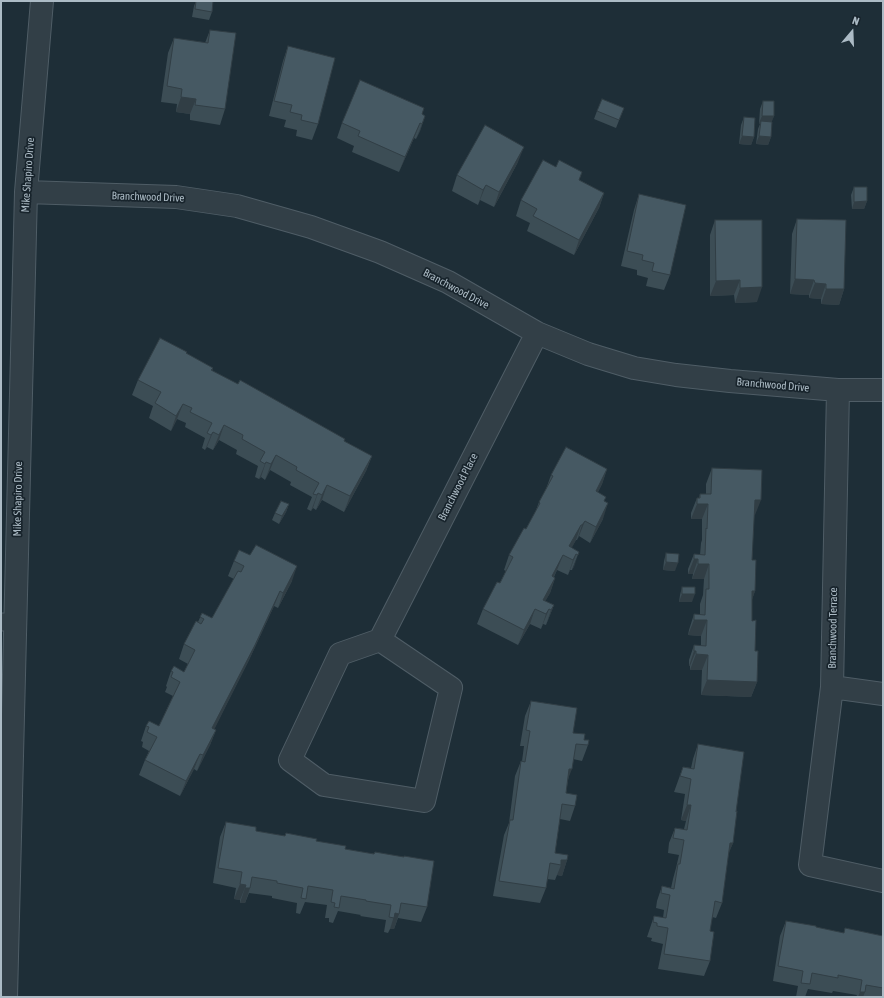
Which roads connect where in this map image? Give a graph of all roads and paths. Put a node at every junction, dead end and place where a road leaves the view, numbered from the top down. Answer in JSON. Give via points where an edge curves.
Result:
{"nodes":[{"id":1,"x":42,"y":1,"type":"edge"},
{"id":2,"x":26,"y":192,"type":"junction"},
{"id":3,"x":537,"y":333,"type":"junction"},
{"id":4,"x":838,"y":390,"type":"junction"},
{"id":5,"x":883,"y":390,"type":"edge"},
{"id":6,"x":8,"y":622,"type":"edge"},
{"id":7,"x":380,"y":640,"type":"junction"},
{"id":8,"x":832,"y":687,"type":"junction"},
{"id":9,"x":883,"y":694,"type":"edge"},
{"id":10,"x":883,"y":881,"type":"edge"},
{"id":11,"x":6,"y":997,"type":"edge"}],
"edges":[{"from":1,"to":2,"type":"street","name":"Mike Shapiro Drive"},
{"from":2,"to":3,"type":"street","name":"Branchwood Drive","via":[[176,197],[237,206],[311,227],[380,252],[448,282]]},
{"from":2,"to":6,"type":"street","name":"Mike Shapiro Drive"},
{"from":3,"to":4,"type":"street","name":"Branchwood Drive","via":[[588,354],[634,368],[676,375]]},
{"from":3,"to":7,"type":"street","name":"Branchwood Place"},
{"from":4,"to":5,"type":"street","name":"Branchwood Drive"},
{"from":4,"to":8,"type":"street","name":"Branchwood Terrace"},
{"from":6,"to":11,"type":"street","name":"Mike Shapiro Drive"},
{"from":7,"to":7,"type":"street","via":[[340,654],[290,760],[324,785],[424,801],[451,688]]},
{"from":8,"to":9,"type":"street"},
{"from":8,"to":10,"type":"street","name":"Branchwood Terrace","via":[[810,865]]}]}
